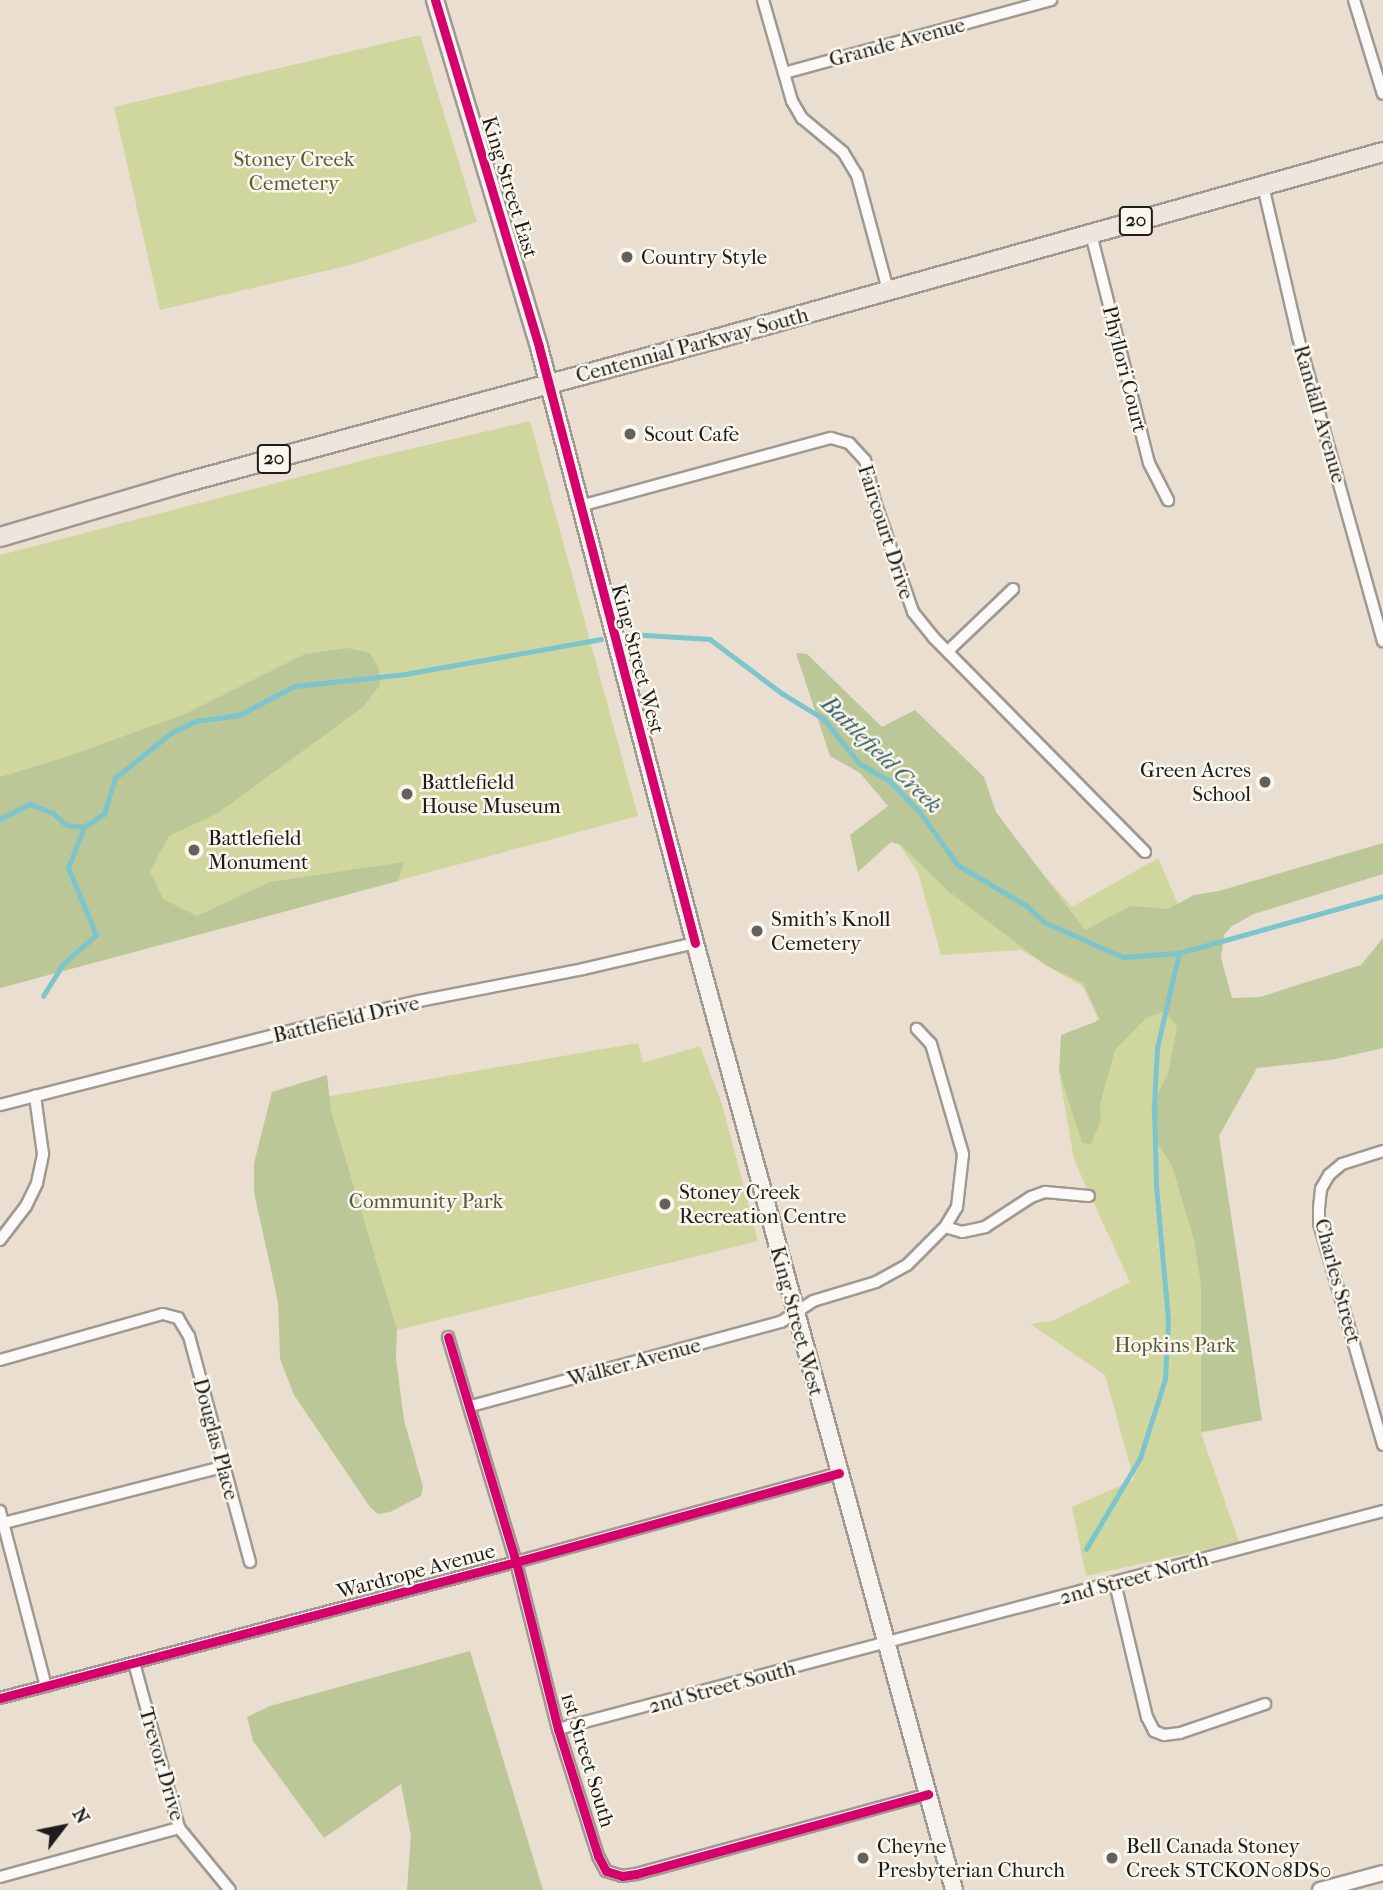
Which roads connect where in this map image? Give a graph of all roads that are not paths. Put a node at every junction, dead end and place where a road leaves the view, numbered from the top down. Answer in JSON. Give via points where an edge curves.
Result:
{"nodes":[{"id":1,"x":435,"y":0,"type":"edge"},
{"id":2,"x":763,"y":0,"type":"edge"},
{"id":3,"x":1051,"y":0,"type":"edge"},
{"id":4,"x":1354,"y":0,"type":"edge"},
{"id":5,"x":784,"y":74,"type":"junction"},
{"id":6,"x":1383,"y":94,"type":"edge"},
{"id":7,"x":1383,"y":152,"type":"edge"},
{"id":8,"x":1263,"y":186,"type":"junction"},
{"id":9,"x":1091,"y":234,"type":"junction"},
{"id":10,"x":888,"y":290,"type":"junction"},
{"id":11,"x":548,"y":384,"type":"junction"},
{"id":12,"x":1168,"y":500,"type":"dead end"},
{"id":13,"x":580,"y":506,"type":"junction"},
{"id":14,"x":0,"y":537,"type":"edge"},
{"id":15,"x":1013,"y":589,"type":"dead end"},
{"id":16,"x":1383,"y":641,"type":"edge"},
{"id":17,"x":948,"y":651,"type":"junction"},
{"id":18,"x":1145,"y":852,"type":"dead end"},
{"id":19,"x":695,"y":943,"type":"junction"},
{"id":20,"x":918,"y":1029,"type":"dead end"},
{"id":21,"x":35,"y":1096,"type":"junction"},
{"id":22,"x":0,"y":1105,"type":"edge"},
{"id":23,"x":1383,"y":1151,"type":"edge"},
{"id":24,"x":1089,"y":1196,"type":"dead end"},
{"id":25,"x":945,"y":1227,"type":"junction"},
{"id":26,"x":0,"y":1240,"type":"edge"},
{"id":27,"x":795,"y":1314,"type":"junction"},
{"id":28,"x":448,"y":1337,"type":"dead end"},
{"id":29,"x":0,"y":1360,"type":"edge"},
{"id":30,"x":471,"y":1406,"type":"junction"},
{"id":31,"x":1383,"y":1445,"type":"edge"},
{"id":32,"x":222,"y":1466,"type":"junction"},
{"id":33,"x":839,"y":1474,"type":"junction"},
{"id":34,"x":0,"y":1511,"type":"edge"},
{"id":35,"x":1383,"y":1511,"type":"edge"},
{"id":36,"x":2,"y":1524,"type":"edge"},
{"id":37,"x":250,"y":1562,"type":"dead end"},
{"id":38,"x":516,"y":1562,"type":"junction"},
{"id":39,"x":1115,"y":1583,"type":"junction"},
{"id":40,"x":885,"y":1644,"type":"junction"},
{"id":41,"x":134,"y":1664,"type":"junction"},
{"id":42,"x":46,"y":1686,"type":"junction"},
{"id":43,"x":0,"y":1698,"type":"edge"},
{"id":44,"x":1265,"y":1704,"type":"dead end"},
{"id":45,"x":558,"y":1729,"type":"junction"},
{"id":46,"x":928,"y":1794,"type":"junction"},
{"id":47,"x":179,"y":1828,"type":"junction"},
{"id":48,"x":1383,"y":1873,"type":"edge"},
{"id":49,"x":0,"y":1877,"type":"edge"},
{"id":50,"x":230,"y":1890,"type":"edge"},
{"id":51,"x":954,"y":1890,"type":"edge"},
{"id":52,"x":1320,"y":1890,"type":"edge"}],
"edges":[{"from":1,"to":11,"type":"main road","name":"King Street East"},
{"from":2,"to":5,"type":"street"},
{"from":3,"to":5,"type":"street","name":"Grande Avenue"},
{"from":4,"to":6,"type":"street"},
{"from":5,"to":10,"type":"street","via":[[802,118],[843,152],[858,175]]},
{"from":7,"to":8,"type":"main road","name":"Centennial Parkway South","number":"20"},
{"from":8,"to":9,"type":"main road","name":"Centennial Parkway South","number":"20"},
{"from":8,"to":16,"type":"street","name":"Randall Avenue","via":[[1298,337]]},
{"from":9,"to":10,"type":"main road","name":"Centennial Parkway South","number":"20"},
{"from":9,"to":12,"type":"street","name":"Phyllori Court","via":[[1149,463]]},
{"from":10,"to":11,"type":"main road","name":"Centennial Parkway South","number":"20"},
{"from":11,"to":13,"type":"main road","name":"King Street West"},
{"from":11,"to":14,"type":"main road","name":"Centennial Parkway South","number":"20"},
{"from":13,"to":17,"type":"street","name":"Faircourt Drive","via":[[831,438],[849,443],[865,460],[913,612]]},
{"from":13,"to":19,"type":"main road","name":"King Street West"},
{"from":15,"to":17,"type":"street"},
{"from":17,"to":18,"type":"street","name":"Faircourt Drive"},
{"from":19,"to":21,"type":"street","name":"Battlefield Drive","via":[[307,1027]]},
{"from":19,"to":27,"type":"main road","name":"King Street West"},
{"from":20,"to":25,"type":"street","via":[[931,1044],[963,1154],[957,1206]]},
{"from":21,"to":22,"type":"street","name":"Battlefield Drive"},
{"from":21,"to":26,"type":"street","via":[[43,1154],[37,1183]]},
{"from":23,"to":31,"type":"street","name":"Charles Street","via":[[1342,1164],[1329,1175],[1321,1189],[1319,1209],[1319,1223]]},
{"from":24,"to":25,"type":"street","via":[[1045,1192],[985,1227],[962,1232]]},
{"from":25,"to":27,"type":"street","name":"Walker Avenue","via":[[892,1275],[813,1301]]},
{"from":27,"to":30,"type":"street","name":"Walker Avenue","via":[[781,1322]]},
{"from":27,"to":33,"type":"main road","name":"King Street West"},
{"from":28,"to":30,"type":"street","name":"1st Street South"},
{"from":29,"to":32,"type":"street","name":"Douglas Place","via":[[163,1314],[178,1318],[189,1336]]},
{"from":30,"to":38,"type":"street","name":"1st Street South"},
{"from":32,"to":36,"type":"street"},
{"from":32,"to":37,"type":"street","name":"Douglas Place"},
{"from":33,"to":38,"type":"street","name":"Wardrope Avenue"},
{"from":33,"to":40,"type":"main road","name":"King Street West"},
{"from":34,"to":36,"type":"street"},
{"from":35,"to":39,"type":"street","name":"2nd Street North"},
{"from":36,"to":42,"type":"street"},
{"from":38,"to":41,"type":"street","name":"Wardrope Avenue"},
{"from":38,"to":45,"type":"street","name":"1st Street South"},
{"from":39,"to":40,"type":"street","name":"2nd Street North"},
{"from":39,"to":44,"type":"street","via":[[1154,1731],[1180,1733]]},
{"from":40,"to":45,"type":"street","name":"2nd Street South"},
{"from":40,"to":46,"type":"main road","name":"King Street West"},
{"from":41,"to":42,"type":"street","name":"Wardrope Avenue"},
{"from":41,"to":47,"type":"street","name":"Trevor Drive"},
{"from":42,"to":43,"type":"street","name":"Wardrope Avenue"},
{"from":45,"to":46,"type":"street","name":"1st Street South","via":[[598,1856],[606,1871],[622,1876]]},
{"from":46,"to":51,"type":"main road","name":"King Street West"},
{"from":47,"to":49,"type":"street"},
{"from":47,"to":50,"type":"street","name":"Trevor Drive"},
{"from":48,"to":52,"type":"street"}]}
